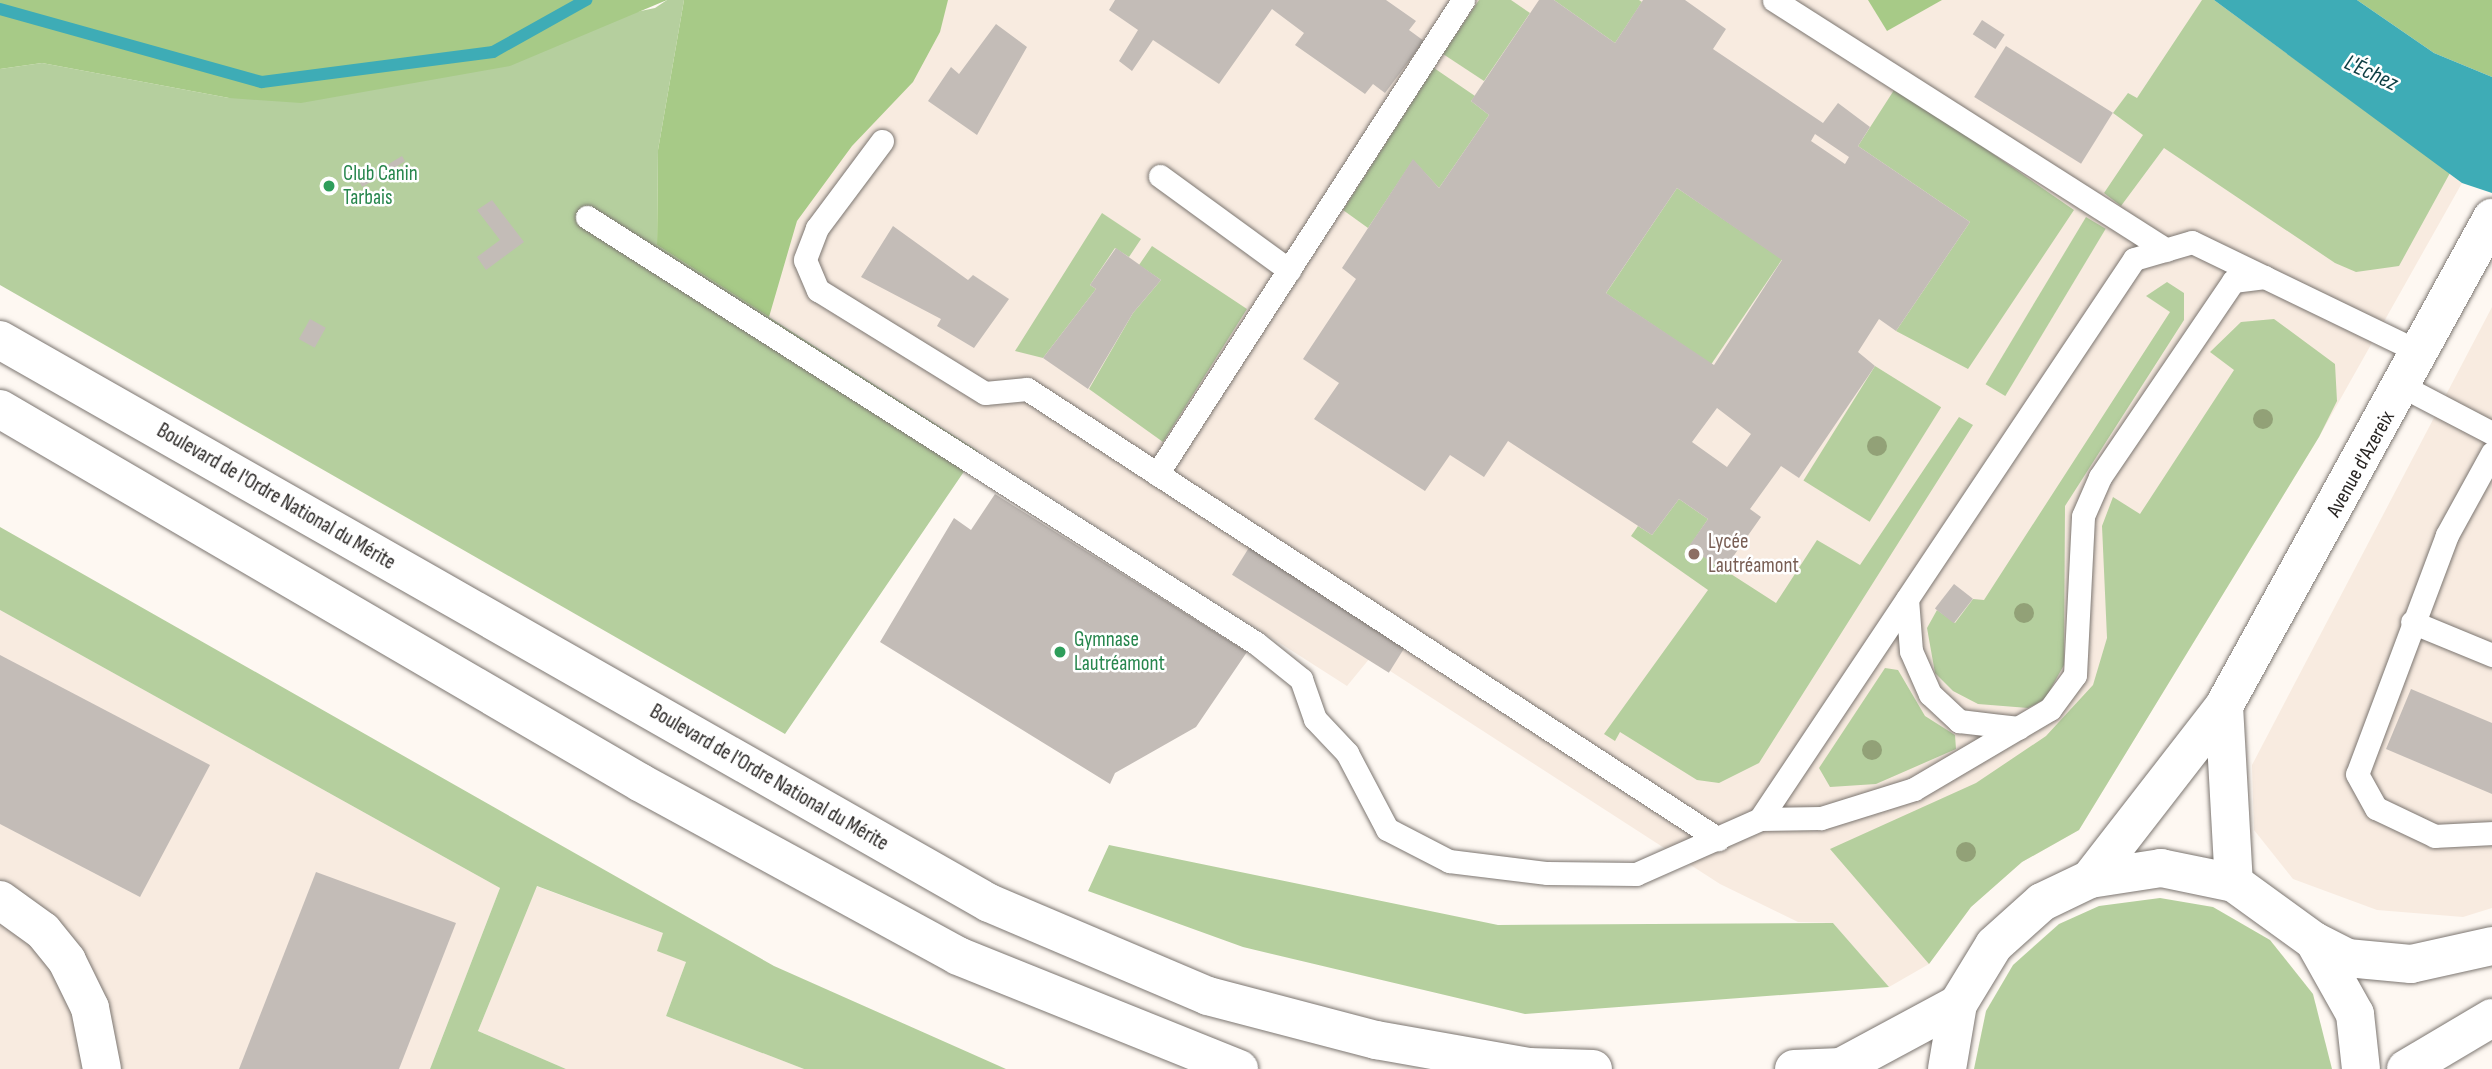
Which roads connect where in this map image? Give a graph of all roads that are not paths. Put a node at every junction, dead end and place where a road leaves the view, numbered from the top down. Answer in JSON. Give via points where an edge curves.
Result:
{"nodes":[{"id":1,"x":1463,"y":0,"type":"edge"},
{"id":2,"x":1774,"y":0,"type":"edge"},
{"id":3,"x":882,"y":141,"type":"dead end"},
{"id":4,"x":1160,"y":176,"type":"dead end"},
{"id":5,"x":587,"y":218,"type":"dead end"},
{"id":6,"x":2492,"y":218,"type":"edge"},
{"id":7,"x":2166,"y":250,"type":"junction"},
{"id":8,"x":1289,"y":270,"type":"junction"},
{"id":9,"x":2265,"y":277,"type":"junction"},
{"id":10,"x":0,"y":340,"type":"edge"},
{"id":11,"x":2422,"y":353,"type":"junction"},
{"id":12,"x":2404,"y":387,"type":"junction"},
{"id":13,"x":0,"y":409,"type":"edge"},
{"id":14,"x":2492,"y":433,"type":"edge"},
{"id":15,"x":2492,"y":453,"type":"edge"},
{"id":16,"x":1157,"y":474,"type":"junction"},
{"id":17,"x":1907,"y":598,"type":"junction"},
{"id":18,"x":2412,"y":622,"type":"junction"},
{"id":19,"x":2492,"y":655,"type":"edge"},
{"id":20,"x":2224,"y":706,"type":"junction"},
{"id":21,"x":2019,"y":728,"type":"junction"},
{"id":22,"x":1760,"y":819,"type":"junction"},
{"id":23,"x":2492,"y":833,"type":"edge"},
{"id":24,"x":1718,"y":839,"type":"junction"},
{"id":25,"x":2090,"y":879,"type":"junction"},
{"id":26,"x":2234,"y":883,"type":"junction"},
{"id":27,"x":0,"y":900,"type":"edge"},
{"id":28,"x":2314,"y":941,"type":"junction"},
{"id":29,"x":2492,"y":946,"type":"edge"},
{"id":30,"x":1958,"y":1004,"type":"junction"},
{"id":31,"x":2492,"y":1018,"type":"edge"},
{"id":32,"x":102,"y":1069,"type":"edge"},
{"id":33,"x":1239,"y":1069,"type":"edge"},
{"id":34,"x":1593,"y":1069,"type":"edge"},
{"id":35,"x":1794,"y":1069,"type":"edge"},
{"id":36,"x":1947,"y":1069,"type":"edge"},
{"id":37,"x":2361,"y":1069,"type":"edge"},
{"id":38,"x":2406,"y":1069,"type":"edge"}],
"edges":[{"from":1,"to":8,"type":"lane"},
{"from":2,"to":7,"type":"lane"},
{"from":3,"to":16,"type":"lane","via":[[817,228],[805,260],[818,290],[985,393],[1027,389]]},
{"from":4,"to":8,"type":"lane"},
{"from":5,"to":24,"type":"lane","via":[[1256,643],[1301,679],[1315,719],[1347,753],[1387,829],[1449,862],[1546,873],[1636,874]]},
{"from":6,"to":11,"type":"main road","name":"Avenue d'Azereix"},
{"from":7,"to":9,"type":"lane","via":[[2192,242]]},
{"from":7,"to":17,"type":"lane","via":[[2134,259]]},
{"from":8,"to":16,"type":"lane"},
{"from":9,"to":11,"type":"lane"},
{"from":9,"to":21,"type":"lane","via":[[2233,281],[2100,477],[2082,516],[2076,675],[2050,709]]},
{"from":10,"to":34,"type":"main road","name":"Boulevard de l'Ordre National du Mérite","via":[[989,903],[1208,996],[1376,1040],[1529,1067]]},
{"from":11,"to":12,"type":"main road","name":"Avenue d'Azereix"},
{"from":12,"to":14,"type":"lane"},
{"from":12,"to":20,"type":"main road","name":"Avenue d'Azereix"},
{"from":13,"to":33,"type":"main road","via":[[641,783],[958,957]]},
{"from":15,"to":18,"type":"lane","via":[[2447,535]]},
{"from":16,"to":24,"type":"lane"},
{"from":17,"to":21,"type":"lane","via":[[1911,651],[1930,694],[1959,722]]},
{"from":17,"to":22,"type":"lane"},
{"from":18,"to":19,"type":"lane"},
{"from":18,"to":23,"type":"lane","via":[[2357,774],[2376,808],[2435,836]]},
{"from":20,"to":25,"type":"main road","name":"Avenue d'Azereix"},
{"from":20,"to":26,"type":"main road"},
{"from":21,"to":22,"type":"lane","via":[[1914,789],[1821,818]]},
{"from":22,"to":24,"type":"lane"},
{"from":25,"to":26,"type":"main road","via":[[2161,868]]},
{"from":25,"to":30,"type":"main road","via":[[2042,902],[1994,945]]},
{"from":26,"to":28,"type":"main road"},
{"from":27,"to":32,"type":"main road","via":[[43,932],[67,961],[90,1008]]},
{"from":28,"to":29,"type":"main road","via":[[2347,958],[2411,964]]},
{"from":28,"to":37,"type":"main road","via":[[2355,1014]]},
{"from":30,"to":35,"type":"main road","via":[[1841,1067]]},
{"from":30,"to":36,"type":"main road"},
{"from":31,"to":38,"type":"main road"}]}
